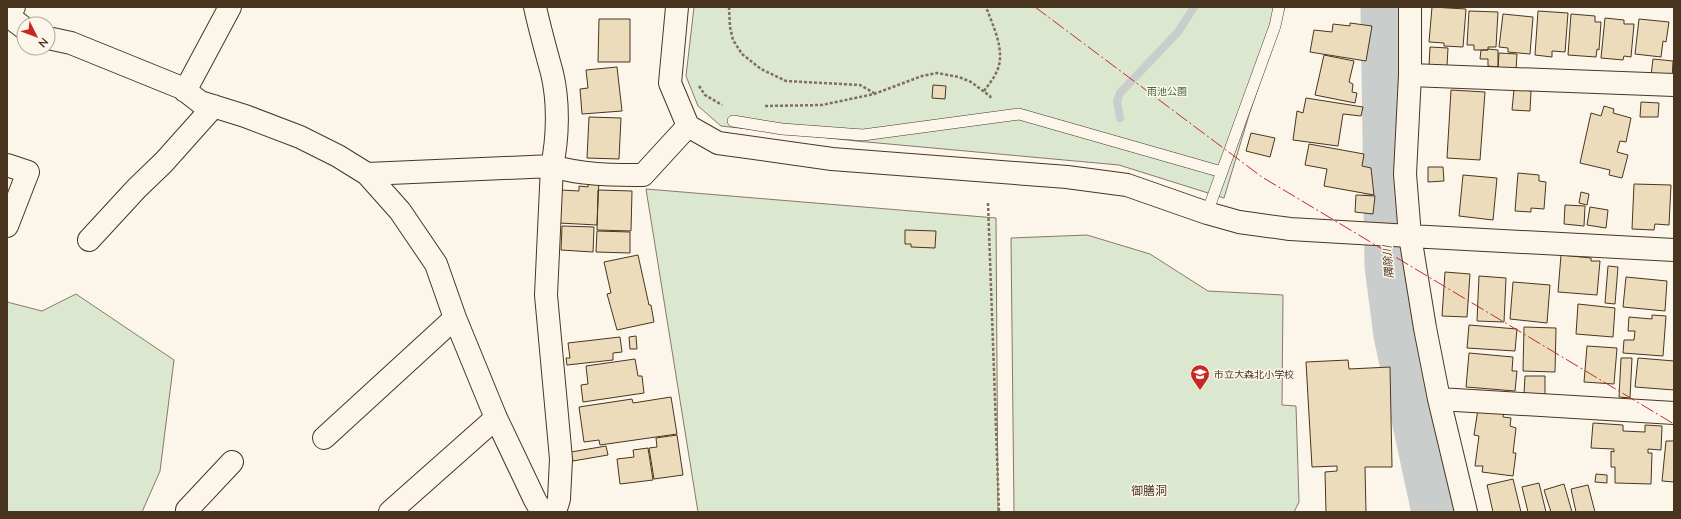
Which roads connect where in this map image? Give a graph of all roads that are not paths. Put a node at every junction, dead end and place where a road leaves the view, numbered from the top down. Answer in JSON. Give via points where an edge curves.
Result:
{"nodes":[{"id":1,"x":14,"y":7,"type":"edge"},
{"id":2,"x":230,"y":7,"type":"edge"},
{"id":3,"x":535,"y":7,"type":"edge"},
{"id":4,"x":677,"y":7,"type":"edge"},
{"id":5,"x":1279,"y":7,"type":"edge"},
{"id":6,"x":1410,"y":7,"type":"edge"},
{"id":7,"x":7,"y":15,"type":"edge"},
{"id":8,"x":16,"y":22,"type":"edge"},
{"id":9,"x":56,"y":40,"type":"edge"},
{"id":10,"x":1410,"y":75,"type":"junction"},
{"id":11,"x":1674,"y":85,"type":"edge"},
{"id":12,"x":185,"y":91,"type":"junction"},
{"id":13,"x":214,"y":106,"type":"junction"},
{"id":14,"x":733,"y":121,"type":"dead end"},
{"id":15,"x":688,"y":126,"type":"junction"},
{"id":16,"x":7,"y":166,"type":"edge"},
{"id":17,"x":552,"y":166,"type":"junction"},
{"id":18,"x":1222,"y":172,"type":"junction"},
{"id":19,"x":367,"y":174,"type":"junction"},
{"id":20,"x":1207,"y":212,"type":"junction"},
{"id":21,"x":7,"y":226,"type":"edge"},
{"id":22,"x":1393,"y":235,"type":"junction"},
{"id":23,"x":89,"y":240,"type":"dead end"},
{"id":24,"x":1674,"y":250,"type":"edge"},
{"id":25,"x":455,"y":318,"type":"junction"},
{"id":26,"x":1439,"y":399,"type":"junction"},
{"id":27,"x":1674,"y":413,"type":"edge"},
{"id":28,"x":496,"y":418,"type":"junction"},
{"id":29,"x":324,"y":438,"type":"dead end"},
{"id":30,"x":232,"y":462,"type":"dead end"},
{"id":31,"x":189,"y":512,"type":"edge"},
{"id":32,"x":390,"y":512,"type":"edge"},
{"id":33,"x":542,"y":512,"type":"edge"},
{"id":34,"x":555,"y":512,"type":"edge"},
{"id":35,"x":1466,"y":512,"type":"edge"}],
"edges":[{"from":1,"to":7,"type":"street"},
{"from":2,"to":12,"type":"street"},
{"from":3,"to":17,"type":"street","via":[[552,75],[557,116]]},
{"from":4,"to":15,"type":"street","via":[[670,83]]},
{"from":5,"to":18,"type":"lane","via":[[1275,26]]},
{"from":6,"to":10,"type":"street"},
{"from":7,"to":8,"type":"street"},
{"from":9,"to":12,"type":"street","via":[[71,43]]},
{"from":10,"to":11,"type":"street"},
{"from":10,"to":22,"type":"street","via":[[1405,174]]},
{"from":12,"to":13,"type":"street","via":[[200,102]]},
{"from":13,"to":19,"type":"street","via":[[300,137]]},
{"from":13,"to":23,"type":"street"},
{"from":14,"to":18,"type":"lane","via":[[782,129],[863,135],[1019,114]]},
{"from":15,"to":17,"type":"street","via":[[643,175],[567,171]]},
{"from":15,"to":20,"type":"street","via":[[718,143],[825,158],[1067,176],[1127,185]]},
{"from":16,"to":21,"type":"street","via":[[28,172]]},
{"from":17,"to":19,"type":"street"},
{"from":17,"to":34,"type":"street","via":[[546,295],[561,459],[559,499]]},
{"from":18,"to":20,"type":"lane"},
{"from":19,"to":25,"type":"street","via":[[400,211],[436,264]]},
{"from":20,"to":22,"type":"street","via":[[1239,222],[1290,229]]},
{"from":22,"to":24,"type":"street"},
{"from":22,"to":26,"type":"street","via":[[1425,328]]},
{"from":25,"to":28,"type":"street"},
{"from":25,"to":29,"type":"street"},
{"from":26,"to":27,"type":"street"},
{"from":26,"to":35,"type":"street"},
{"from":28,"to":32,"type":"street"},
{"from":28,"to":33,"type":"street"},
{"from":30,"to":31,"type":"street","via":[[187,510]]}]}
